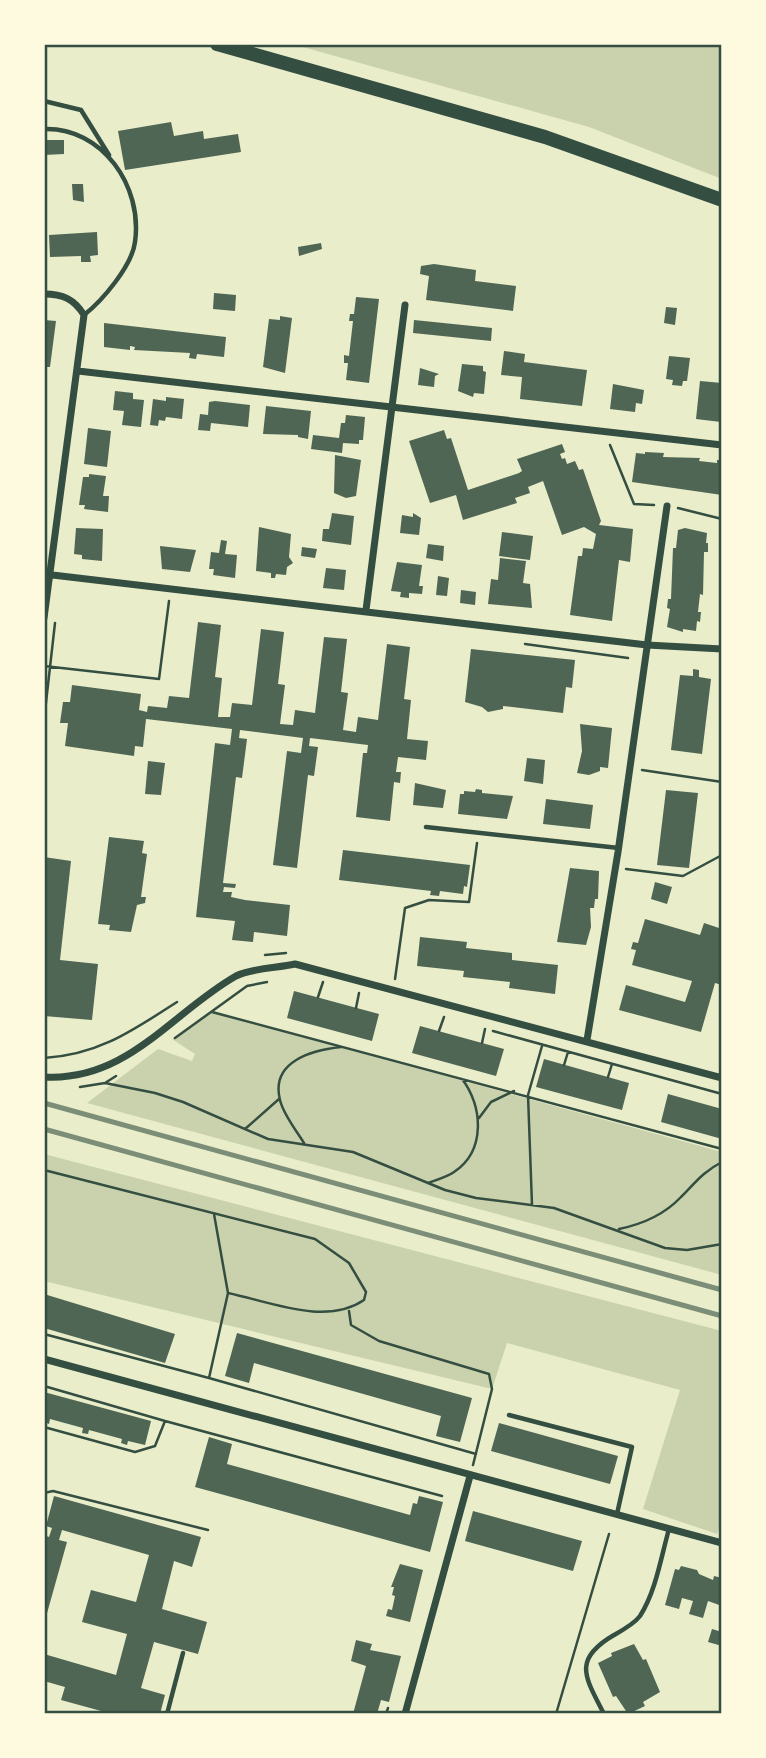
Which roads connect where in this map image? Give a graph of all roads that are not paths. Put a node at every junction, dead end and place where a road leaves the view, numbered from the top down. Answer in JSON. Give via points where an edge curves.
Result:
{"nodes":[{"id":1,"x":217,"y":44,"type":"edge"},
{"id":2,"x":44,"y":100,"type":"edge"},
{"id":3,"x":44,"y":129,"type":"edge"},
{"id":4,"x":113,"y":162,"type":"junction"},
{"id":5,"x":722,"y":200,"type":"edge"},
{"id":6,"x":44,"y":294,"type":"edge"},
{"id":7,"x":405,"y":305,"type":"dead end"},
{"id":8,"x":84,"y":315,"type":"junction"},
{"id":9,"x":78,"y":371,"type":"junction"},
{"id":10,"x":392,"y":407,"type":"junction"},
{"id":11,"x":722,"y":445,"type":"edge"},
{"id":12,"x":667,"y":506,"type":"road end"},
{"id":13,"x":47,"y":575,"type":"edge"},
{"id":14,"x":366,"y":610,"type":"junction"},
{"id":15,"x":44,"y":618,"type":"edge"},
{"id":16,"x":647,"y":645,"type":"junction"},
{"id":17,"x":722,"y":649,"type":"edge"},
{"id":18,"x":426,"y":827,"type":"dead end"},
{"id":19,"x":618,"y":848,"type":"junction"},
{"id":20,"x":587,"y":1040,"type":"junction"},
{"id":21,"x":44,"y":1077,"type":"edge"},
{"id":22,"x":722,"y":1078,"type":"edge"},
{"id":23,"x":44,"y":1359,"type":"edge"},
{"id":24,"x":509,"y":1415,"type":"dead end"},
{"id":25,"x":470,"y":1476,"type":"junction"},
{"id":26,"x":617,"y":1515,"type":"junction"},
{"id":27,"x":669,"y":1529,"type":"junction"},
{"id":28,"x":722,"y":1543,"type":"edge"},
{"id":29,"x":183,"y":1653,"type":"dead end"},
{"id":30,"x":167,"y":1714,"type":"edge"},
{"id":31,"x":405,"y":1714,"type":"edge"},
{"id":32,"x":604,"y":1714,"type":"edge"}],
"edges":[{"from":1,"to":5,"type":"main road","via":[[533,133]]},
{"from":2,"to":4,"type":"lane","via":[[81,110]]},
{"from":3,"to":4,"type":"lane","via":[[76,133]]},
{"from":4,"to":8,"type":"lane","via":[[127,181],[135,244],[114,284]]},
{"from":6,"to":8,"type":"street","via":[[58,294],[76,303]]},
{"from":7,"to":10,"type":"street"},
{"from":8,"to":9,"type":"street"},
{"from":9,"to":10,"type":"street"},
{"from":9,"to":13,"type":"street"},
{"from":10,"to":11,"type":"street"},
{"from":10,"to":14,"type":"street"},
{"from":12,"to":16,"type":"street"},
{"from":13,"to":14,"type":"street"},
{"from":13,"to":15,"type":"street"},
{"from":14,"to":16,"type":"street"},
{"from":16,"to":17,"type":"street"},
{"from":16,"to":19,"type":"street"},
{"from":18,"to":19,"type":"lane"},
{"from":19,"to":20,"type":"street"},
{"from":20,"to":21,"type":"street","via":[[295,964],[238,975],[110,1064],[77,1077]]},
{"from":20,"to":22,"type":"street"},
{"from":23,"to":25,"type":"street"},
{"from":24,"to":26,"type":"lane","via":[[632,1447]]},
{"from":25,"to":26,"type":"street"},
{"from":25,"to":31,"type":"street"},
{"from":26,"to":27,"type":"street"},
{"from":27,"to":28,"type":"street"},
{"from":27,"to":32,"type":"lane","via":[[649,1598],[637,1619],[588,1655],[586,1678]]},
{"from":29,"to":30,"type":"lane"}]}
